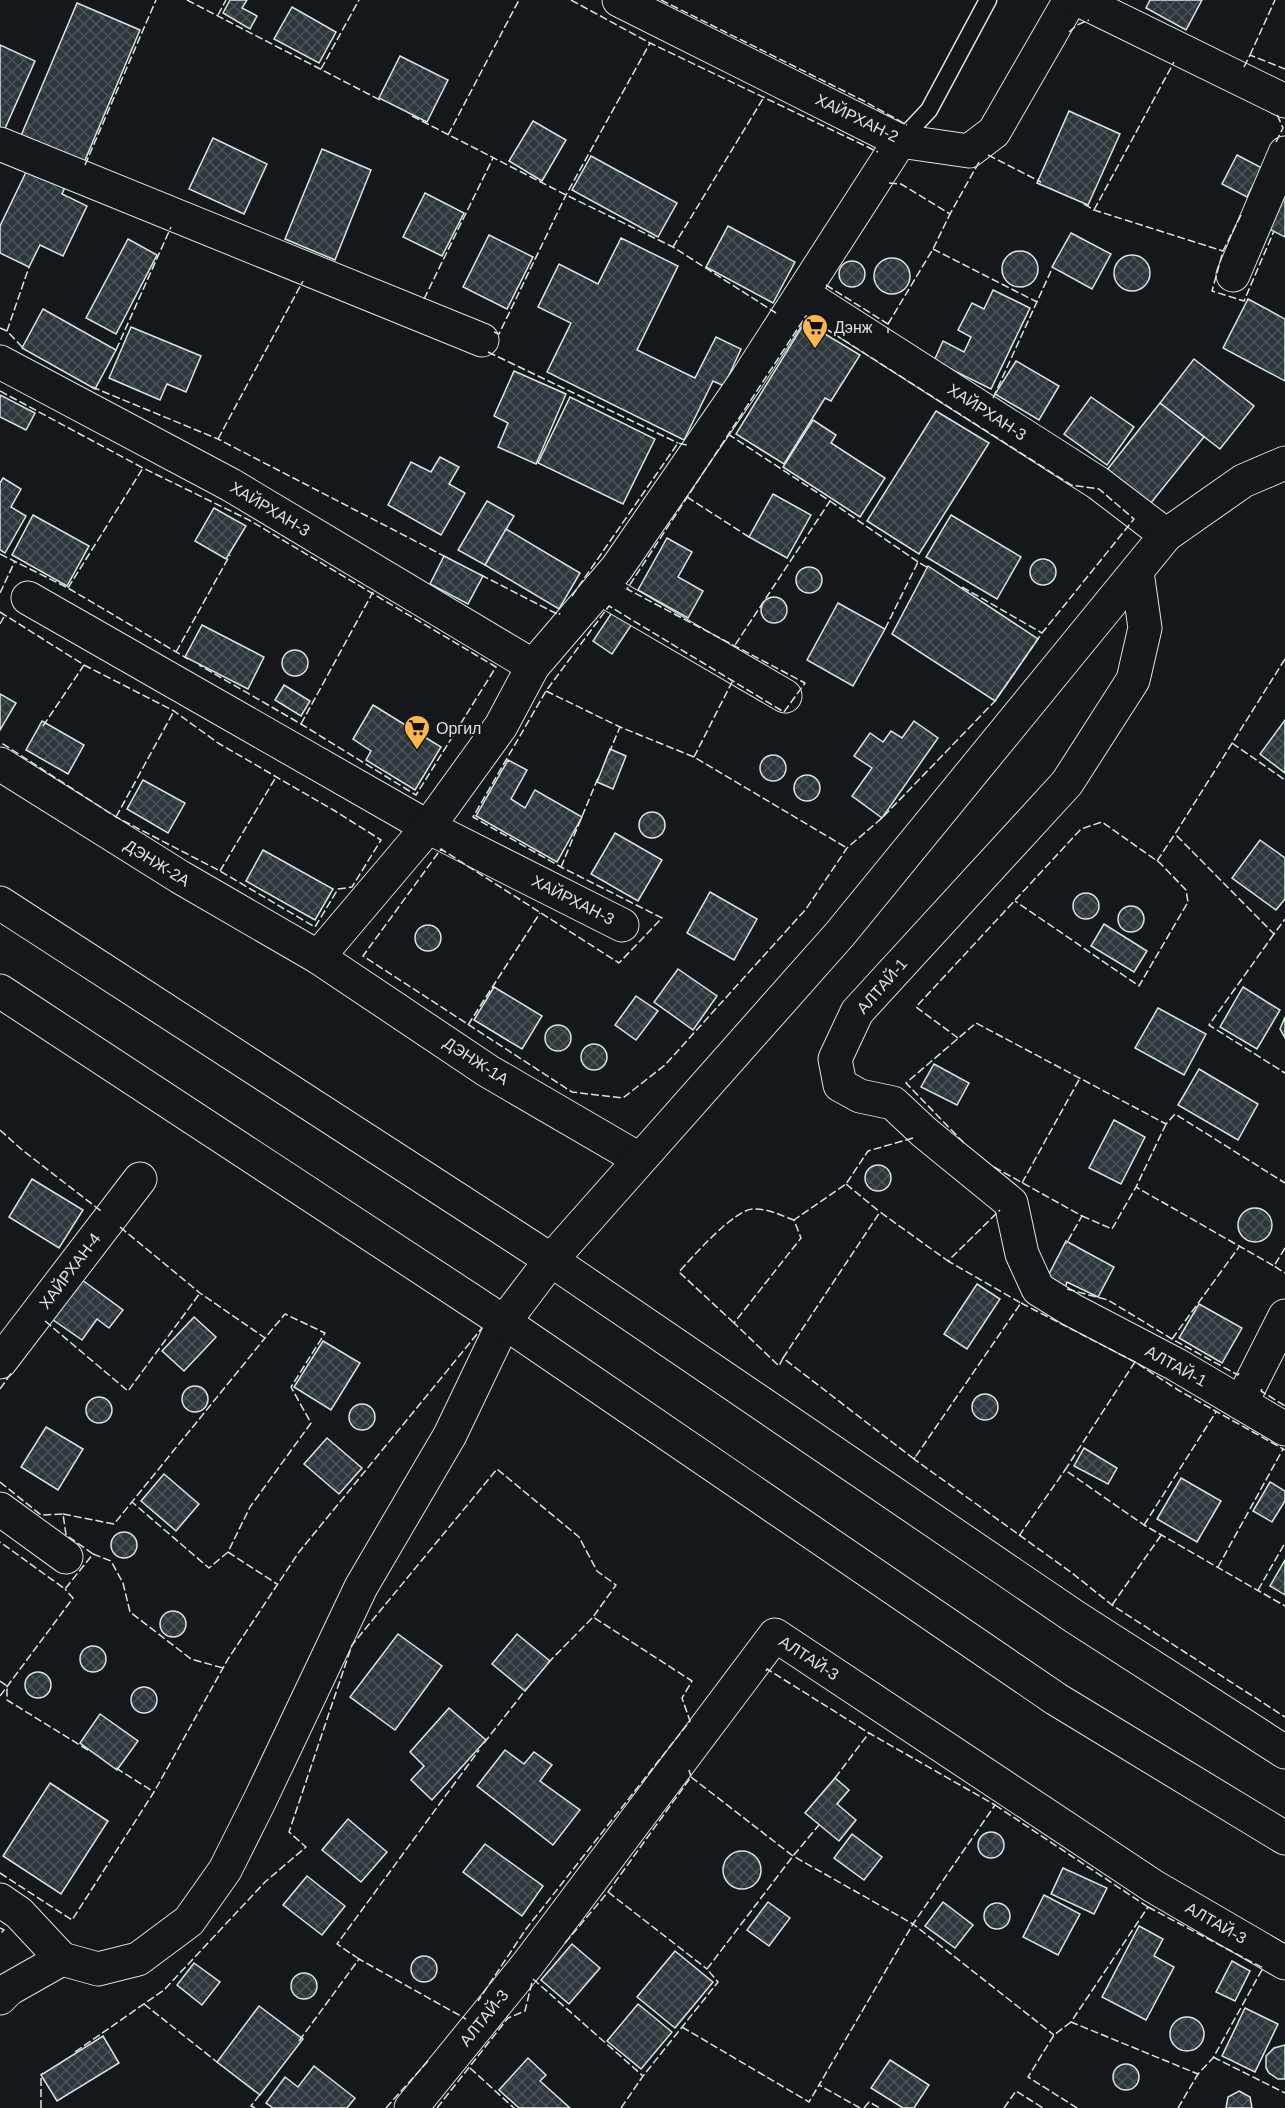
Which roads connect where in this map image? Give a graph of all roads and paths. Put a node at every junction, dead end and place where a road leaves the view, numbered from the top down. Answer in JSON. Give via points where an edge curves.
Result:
{"nodes":[{"id":1,"x":619,"y":0,"type":"edge"},
{"id":2,"x":988,"y":0,"type":"edge"},
{"id":3,"x":1070,"y":0,"type":"edge"},
{"id":4,"x":1079,"y":0,"type":"edge"},
{"id":5,"x":1285,"y":101,"type":"edge"},
{"id":6,"x":900,"y":141,"type":"junction"},
{"id":7,"x":0,"y":144,"type":"edge"},
{"id":8,"x":1285,"y":153,"type":"edge"},
{"id":9,"x":1233,"y":275,"type":"dead end"},
{"id":10,"x":803,"y":294,"type":"junction"},
{"id":11,"x":482,"y":340,"type":"dead end"},
{"id":12,"x":0,"y":362,"type":"edge"},
{"id":13,"x":1285,"y":463,"type":"edge"},
{"id":14,"x":1166,"y":535,"type":"junction"},
{"id":15,"x":1137,"y":572,"type":"junction"},
{"id":16,"x":600,"y":588,"type":"junction"},
{"id":17,"x":28,"y":598,"type":"dead end"},
{"id":18,"x":533,"y":666,"type":"junction"},
{"id":19,"x":785,"y":696,"type":"dead end"},
{"id":20,"x":0,"y":764,"type":"edge"},
{"id":21,"x":428,"y":827,"type":"junction"},
{"id":22,"x":0,"y":903,"type":"edge"},
{"id":23,"x":622,"y":925,"type":"dead end"},
{"id":24,"x":318,"y":957,"type":"junction"},
{"id":25,"x":0,"y":991,"type":"edge"},
{"id":26,"x":639,"y":1159,"type":"junction"},
{"id":27,"x":140,"y":1179,"type":"dead end"},
{"id":28,"x":551,"y":1260,"type":"junction"},
{"id":29,"x":1285,"y":1316,"type":"edge"},
{"id":30,"x":504,"y":1322,"type":"junction"},
{"id":31,"x":0,"y":1362,"type":"edge"},
{"id":32,"x":1241,"y":1403,"type":"junction"},
{"id":33,"x":1285,"y":1429,"type":"edge"},
{"id":34,"x":0,"y":1509,"type":"edge"},
{"id":35,"x":66,"y":1557,"type":"dead end"},
{"id":36,"x":1282,"y":1750,"type":"edge"},
{"id":37,"x":1285,"y":1838,"type":"edge"},
{"id":38,"x":0,"y":1900,"type":"edge"},
{"id":39,"x":62,"y":1959,"type":"junction"},
{"id":40,"x":1285,"y":1963,"type":"edge"},
{"id":41,"x":0,"y":1998,"type":"edge"},
{"id":42,"x":411,"y":2108,"type":"edge"}],
"edges":[{"from":1,"to":6,"type":"street","name":"ХАЙРХАН-2"},
{"from":2,"to":6,"type":"lane","via":[[929,110]]},
{"from":3,"to":6,"type":"street","name":"ХАЙРХАН-2","via":[[994,132],[969,151]]},
{"from":4,"to":5,"type":"street"},
{"from":6,"to":10,"type":"street"},
{"from":7,"to":11,"type":"street"},
{"from":8,"to":9,"type":"street"},
{"from":10,"to":14,"type":"street","name":"ХАЙРХАН-3","via":[[1098,483]]},
{"from":10,"to":16,"type":"street"},
{"from":12,"to":18,"type":"street","name":"ХАЙРХАН-3","via":[[231,485]]},
{"from":13,"to":14,"type":"street","via":[[1243,481]]},
{"from":14,"to":15,"type":"street"},
{"from":15,"to":26,"type":"street","via":[[840,933]]},
{"from":15,"to":32,"type":"street","name":"АЛТАЙ-1","via":[[1145,628],[1133,680],[1067,783],[857,1012],[835,1059],[840,1085],[860,1096],[893,1103],[1011,1203],[1022,1254],[1038,1289]]},
{"from":16,"to":18,"type":"street"},
{"from":16,"to":19,"type":"street"},
{"from":17,"to":21,"type":"street","name":"ХАЙРХАН-3"},
{"from":18,"to":21,"type":"street","via":[[501,726]]},
{"from":20,"to":24,"type":"street","name":"ДЭНЖ-2А","via":[[180,878]]},
{"from":21,"to":23,"type":"street","name":"ХАЙРХАН-3"},
{"from":21,"to":24,"type":"street"},
{"from":22,"to":28,"type":"street"},
{"from":24,"to":26,"type":"street","name":"ДЭНЖ-1А","via":[[488,1071]]},
{"from":25,"to":30,"type":"street"},
{"from":26,"to":28,"type":"street"},
{"from":27,"to":31,"type":"street","name":"ХАЙРХАН-4"},
{"from":28,"to":30,"type":"street"},
{"from":28,"to":36,"type":"street","via":[[1056,1604]]},
{"from":29,"to":32,"type":"street"},
{"from":30,"to":37,"type":"street","via":[[1056,1699]]},
{"from":30,"to":39,"type":"street","via":[[450,1436],[361,1587],[225,1870],[189,1921],[138,1959],[98,1969]]},
{"from":32,"to":33,"type":"street","name":"АЛТАЙ-1"},
{"from":34,"to":35,"type":"street"},
{"from":38,"to":39,"type":"street","via":[[19,1913]]},
{"from":39,"to":41,"type":"street"},
{"from":40,"to":42,"type":"street","name":"АЛТАЙ-3","via":[[1153,1886],[775,1635],[528,1965]]}]}
